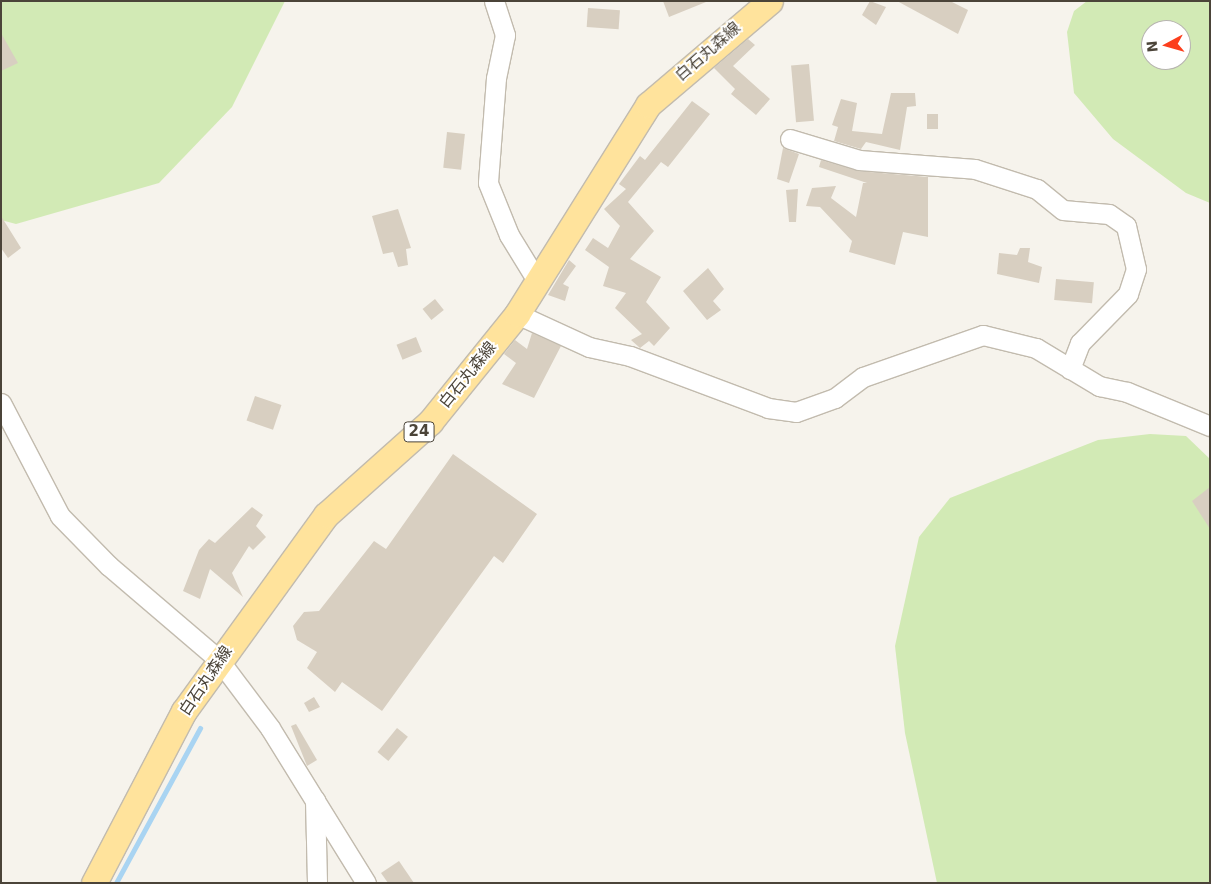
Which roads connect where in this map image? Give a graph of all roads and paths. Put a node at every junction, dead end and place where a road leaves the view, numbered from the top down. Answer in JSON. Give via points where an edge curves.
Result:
{"nodes":[{"id":1,"x":494,"y":1,"type":"edge"},
{"id":2,"x":770,"y":1,"type":"edge"},
{"id":3,"x":790,"y":139,"type":"dead end"},
{"id":4,"x":536,"y":279,"type":"junction"},
{"id":5,"x":517,"y":314,"type":"junction"},
{"id":6,"x":1070,"y":369,"type":"junction"},
{"id":7,"x":1,"y":403,"type":"edge"},
{"id":8,"x":1210,"y":426,"type":"edge"},
{"id":9,"x":219,"y":660,"type":"junction"},
{"id":10,"x":316,"y":800,"type":"junction"},
{"id":11,"x":94,"y":883,"type":"edge"},
{"id":12,"x":317,"y":883,"type":"edge"},
{"id":13,"x":366,"y":883,"type":"edge"}],
"edges":[{"from":1,"to":4,"type":"street","via":[[505,35],[496,78],[488,183],[509,235]]},
{"from":2,"to":4,"type":"main road","name":"白石丸森線","number":"24","via":[[648,105]]},
{"from":3,"to":6,"type":"street","via":[[859,160],[975,169],[1037,189],[1063,210],[1109,214],[1126,226],[1136,268],[1128,294],[1080,343]]},
{"from":4,"to":5,"type":"main road","name":"白石丸森線","number":"24"},
{"from":5,"to":6,"type":"street","via":[[589,347],[630,356],[768,408],[796,412],[835,398],[863,377],[983,335],[1036,348]]},
{"from":5,"to":9,"type":"main road","name":"白石丸森線","number":"24","via":[[430,422],[326,515]]},
{"from":6,"to":8,"type":"street","via":[[1099,386],[1127,392]]},
{"from":7,"to":9,"type":"street","via":[[60,516],[109,566]]},
{"from":9,"to":10,"type":"street","via":[[270,728]]},
{"from":9,"to":11,"type":"main road","name":"白石丸森線","number":"24","via":[[184,711]]},
{"from":10,"to":12,"type":"street"},
{"from":10,"to":13,"type":"street"}]}
